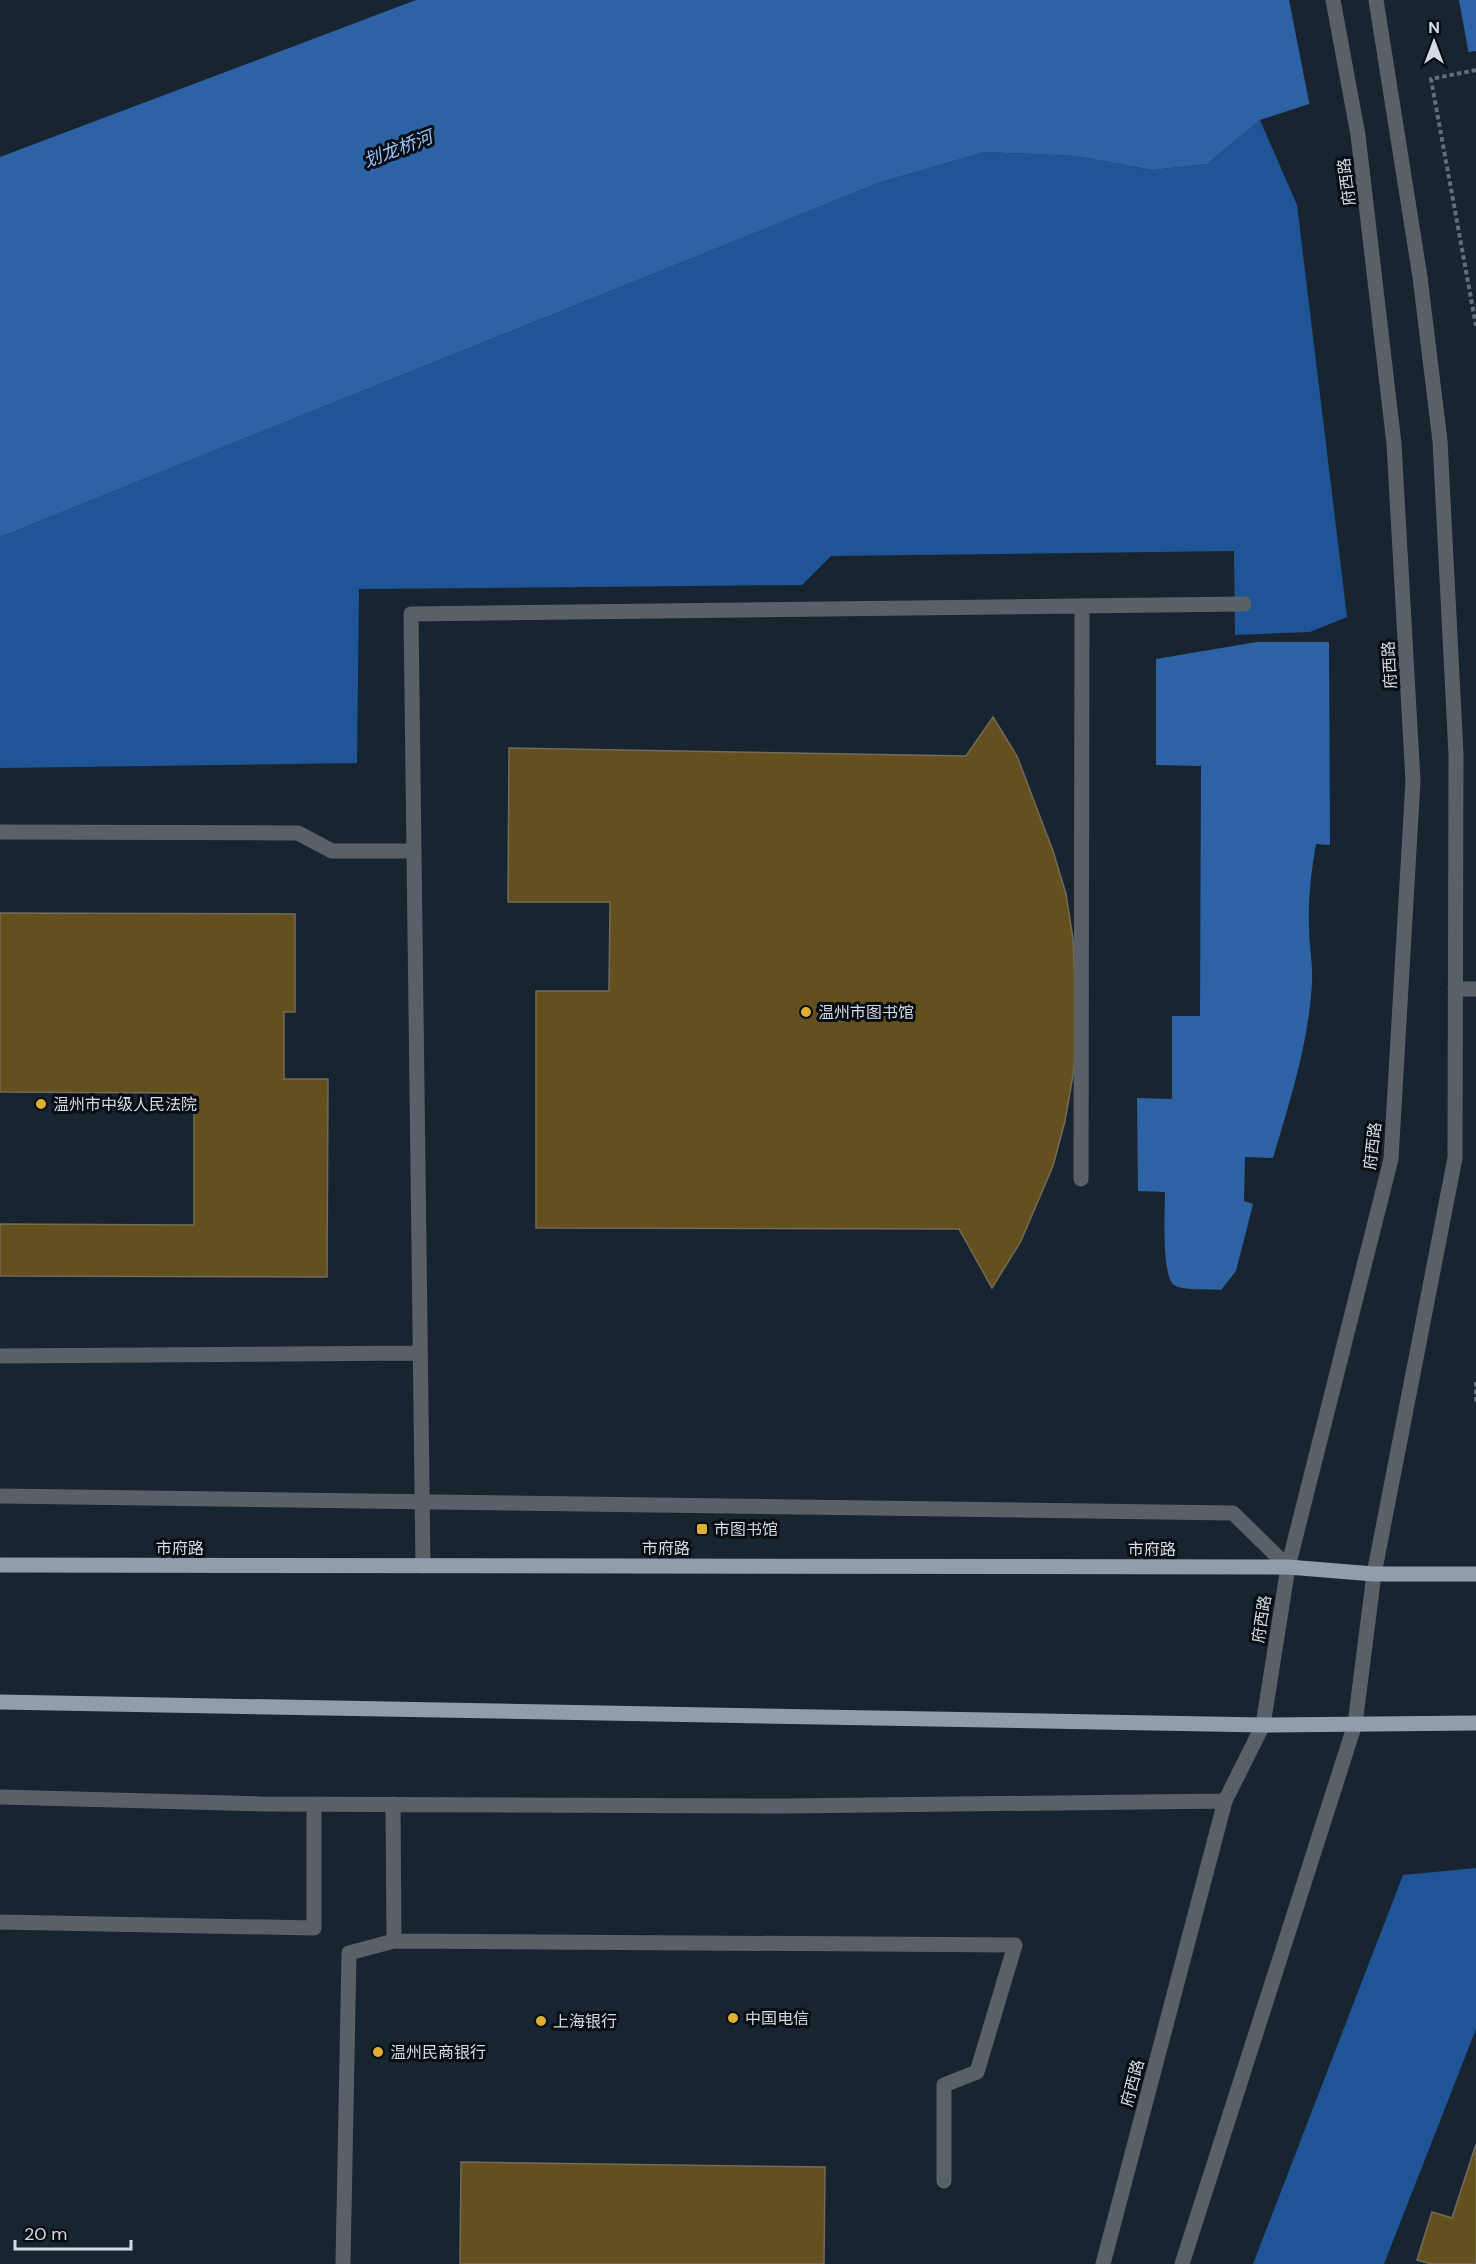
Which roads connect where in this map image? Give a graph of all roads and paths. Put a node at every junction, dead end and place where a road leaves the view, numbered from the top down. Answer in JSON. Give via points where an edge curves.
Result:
{"nodes":[{"id":1,"x":1333,"y":0,"type":"edge"},
{"id":2,"x":1376,"y":0,"type":"edge"},
{"id":3,"x":1476,"y":70,"type":"edge"},
{"id":4,"x":1476,"y":326,"type":"edge"},
{"id":5,"x":1244,"y":604,"type":"dead end"},
{"id":6,"x":1082,"y":606,"type":"junction"},
{"id":7,"x":0,"y":832,"type":"edge"},
{"id":8,"x":414,"y":851,"type":"junction"},
{"id":9,"x":1455,"y":989,"type":"junction"},
{"id":10,"x":1476,"y":989,"type":"edge"},
{"id":11,"x":1081,"y":1179,"type":"dead end"},
{"id":12,"x":420,"y":1353,"type":"junction"},
{"id":13,"x":0,"y":1356,"type":"edge"},
{"id":14,"x":1476,"y":1382,"type":"edge"},
{"id":15,"x":1476,"y":1402,"type":"edge"},
{"id":16,"x":0,"y":1496,"type":"edge"},
{"id":17,"x":422,"y":1501,"type":"junction"},
{"id":18,"x":0,"y":1565,"type":"edge"},
{"id":19,"x":423,"y":1566,"type":"junction"},
{"id":20,"x":1288,"y":1567,"type":"junction"},
{"id":21,"x":1374,"y":1574,"type":"junction"},
{"id":22,"x":1476,"y":1574,"type":"edge"},
{"id":23,"x":0,"y":1702,"type":"edge"},
{"id":24,"x":1476,"y":1723,"type":"edge"},
{"id":25,"x":1355,"y":1724,"type":"junction"},
{"id":26,"x":1263,"y":1725,"type":"junction"},
{"id":27,"x":0,"y":1797,"type":"edge"},
{"id":28,"x":1225,"y":1801,"type":"junction"},
{"id":29,"x":314,"y":1804,"type":"junction"},
{"id":30,"x":393,"y":1804,"type":"junction"},
{"id":31,"x":0,"y":1922,"type":"edge"},
{"id":32,"x":394,"y":1941,"type":"junction"},
{"id":33,"x":944,"y":2181,"type":"dead end"},
{"id":34,"x":343,"y":2264,"type":"edge"},
{"id":35,"x":1102,"y":2264,"type":"edge"},
{"id":36,"x":1182,"y":2264,"type":"edge"}],
"edges":[{"from":1,"to":20,"type":"street","name":"府西路","via":[[1358,135],[1394,444],[1413,781],[1391,1160]]},
{"from":2,"to":9,"type":"street","via":[[1420,277],[1440,441],[1456,754]]},
{"from":3,"to":4,"type":"path","via":[[1431,79]]},
{"from":5,"to":6,"type":"street"},
{"from":6,"to":8,"type":"street","via":[[411,614]]},
{"from":6,"to":11,"type":"street"},
{"from":7,"to":8,"type":"street","via":[[298,833],[332,850]]},
{"from":8,"to":12,"type":"street"},
{"from":9,"to":10,"type":"street"},
{"from":9,"to":21,"type":"street","via":[[1455,1158]]},
{"from":12,"to":13,"type":"street"},
{"from":12,"to":17,"type":"street"},
{"from":14,"to":15,"type":"path"},
{"from":16,"to":17,"type":"street"},
{"from":17,"to":19,"type":"street"},
{"from":17,"to":20,"type":"street","via":[[1233,1513]]},
{"from":18,"to":19,"type":"main road","name":"市府路"},
{"from":19,"to":20,"type":"main road","name":"市府路"},
{"from":20,"to":21,"type":"main road","name":"市府路"},
{"from":20,"to":26,"type":"street","name":"府西路"},
{"from":21,"to":22,"type":"main road","name":"市府路"},
{"from":21,"to":25,"type":"street"},
{"from":23,"to":26,"type":"main road"},
{"from":24,"to":25,"type":"main road"},
{"from":25,"to":26,"type":"main road"},
{"from":25,"to":36,"type":"street"},
{"from":26,"to":28,"type":"street","name":"府西路"},
{"from":27,"to":29,"type":"street"},
{"from":28,"to":30,"type":"street","via":[[786,1806]]},
{"from":28,"to":35,"type":"street","name":"府西路"},
{"from":29,"to":30,"type":"street"},
{"from":29,"to":31,"type":"street","via":[[314,1928]]},
{"from":30,"to":32,"type":"street"},
{"from":32,"to":33,"type":"street","via":[[1015,1945],[978,2072],[944,2085]]},
{"from":32,"to":34,"type":"street","via":[[349,1953]]}]}
